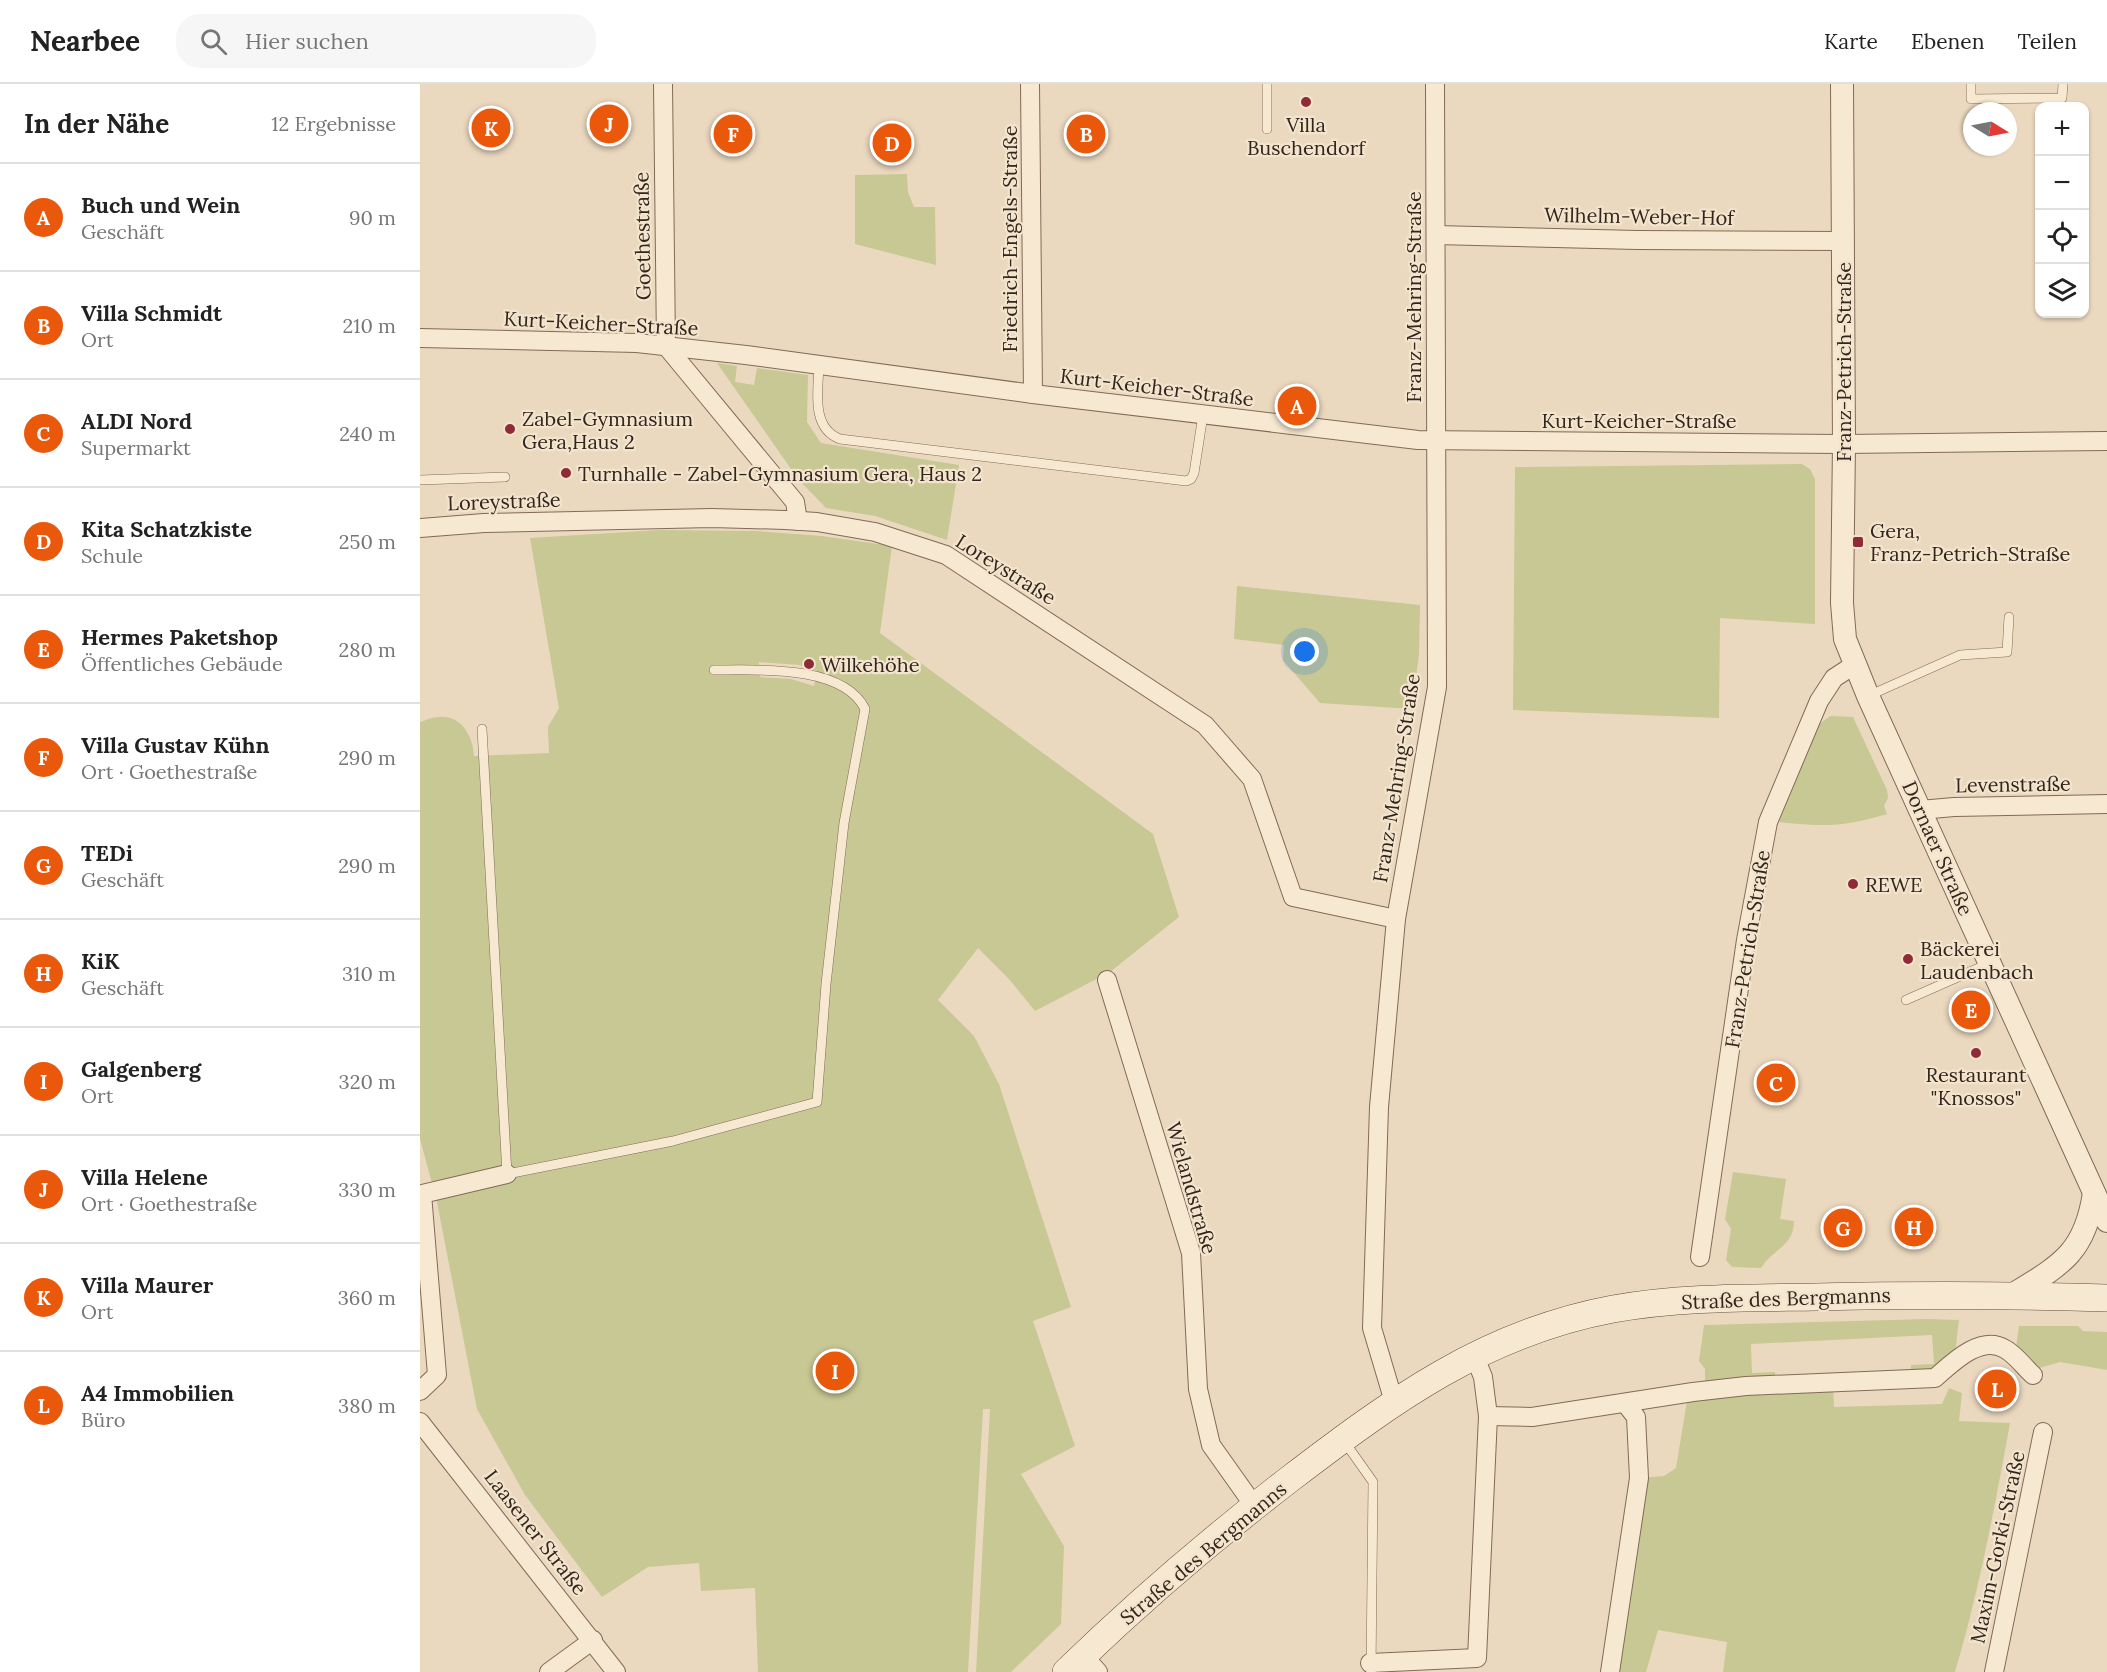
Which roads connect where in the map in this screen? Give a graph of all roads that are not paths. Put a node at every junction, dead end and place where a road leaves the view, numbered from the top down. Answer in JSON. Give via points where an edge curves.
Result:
{"nodes":[{"id":1,"x":663,"y":84,"type":"edge"},
{"id":2,"x":1030,"y":84,"type":"edge"},
{"id":3,"x":1267,"y":84,"type":"edge"},
{"id":4,"x":1435,"y":84,"type":"edge"},
{"id":5,"x":1842,"y":84,"type":"edge"},
{"id":6,"x":1971,"y":84,"type":"edge"},
{"id":7,"x":2062,"y":84,"type":"edge"},
{"id":8,"x":1267,"y":129,"type":"dead end"},
{"id":9,"x":1436,"y":235,"type":"junction"},
{"id":10,"x":1843,"y":241,"type":"junction"},
{"id":11,"x":420,"y":338,"type":"edge"},
{"id":12,"x":666,"y":346,"type":"junction"},
{"id":13,"x":819,"y":366,"type":"junction"},
{"id":14,"x":1033,"y":394,"type":"junction"},
{"id":15,"x":1203,"y":415,"type":"junction"},
{"id":16,"x":1436,"y":440,"type":"junction"},
{"id":17,"x":2107,"y":441,"type":"edge"},
{"id":18,"x":1844,"y":444,"type":"junction"},
{"id":19,"x":505,"y":477,"type":"dead end"},
{"id":20,"x":420,"y":480,"type":"edge"},
{"id":21,"x":798,"y":521,"type":"junction"},
{"id":22,"x":420,"y":528,"type":"edge"},
{"id":23,"x":2008,"y":617,"type":"dead end"},
{"id":24,"x":1845,"y":639,"type":"joint"},
{"id":25,"x":1854,"y":665,"type":"junction"},
{"id":26,"x":714,"y":670,"type":"dead end"},
{"id":27,"x":1868,"y":696,"type":"junction"},
{"id":28,"x":482,"y":729,"type":"dead end"},
{"id":29,"x":2107,"y":804,"type":"edge"},
{"id":30,"x":1920,"y":810,"type":"junction"},
{"id":31,"x":1396,"y":919,"type":"junction"},
{"id":32,"x":1990,"y":963,"type":"junction"},
{"id":33,"x":1107,"y":980,"type":"dead end"},
{"id":34,"x":1906,"y":1000,"type":"dead end"},
{"id":35,"x":507,"y":1174,"type":"junction"},
{"id":36,"x":2094,"y":1193,"type":"junction"},
{"id":37,"x":2107,"y":1221,"type":"edge"},
{"id":38,"x":1700,"y":1257,"type":"dead end"},
{"id":39,"x":2012,"y":1295,"type":"junction"},
{"id":40,"x":2107,"y":1298,"type":"edge"},
{"id":41,"x":1474,"y":1355,"type":"junction"},
{"id":42,"x":2033,"y":1375,"type":"dead end"},
{"id":43,"x":420,"y":1391,"type":"edge"},
{"id":44,"x":1394,"y":1402,"type":"junction"},
{"id":45,"x":1625,"y":1403,"type":"junction"},
{"id":46,"x":1488,"y":1416,"type":"junction"},
{"id":47,"x":420,"y":1422,"type":"edge"},
{"id":48,"x":2043,"y":1432,"type":"dead end"},
{"id":49,"x":1343,"y":1439,"type":"junction"},
{"id":50,"x":1255,"y":1507,"type":"junction"},
{"id":51,"x":593,"y":1640,"type":"junction"},
{"id":52,"x":1083,"y":1666,"type":"edge"},
{"id":53,"x":1371,"y":1667,"type":"edge"},
{"id":54,"x":549,"y":1672,"type":"edge"},
{"id":55,"x":616,"y":1672,"type":"edge"},
{"id":56,"x":1610,"y":1672,"type":"edge"},
{"id":57,"x":1994,"y":1672,"type":"edge"}],
"edges":[{"from":1,"to":12,"type":"street","name":"Goethestraße"},
{"from":2,"to":14,"type":"street","name":"Friedrich-Engels-Straße"},
{"from":3,"to":8,"type":"lane"},
{"from":4,"to":9,"type":"street","name":"Franz-Mehring-Straße"},
{"from":5,"to":10,"type":"street","name":"Franz-Petrich-Straße"},
{"from":6,"to":7,"type":"lane","via":[[1971,99],[2062,98]]},
{"from":9,"to":10,"type":"street","name":"Wilhelm-Weber-Hof"},
{"from":9,"to":16,"type":"street","name":"Franz-Mehring-Straße"},
{"from":10,"to":18,"type":"street","name":"Franz-Petrich-Straße"},
{"from":11,"to":12,"type":"street","name":"Kurt-Keicher-Straße"},
{"from":12,"to":13,"type":"street","name":"Kurt-Keicher-Straße"},
{"from":12,"to":21,"type":"street","via":[[795,502]]},
{"from":13,"to":14,"type":"street","name":"Kurt-Keicher-Straße"},
{"from":13,"to":15,"type":"lane","via":[[817,404],[823,424],[829,435],[851,441],[1186,481],[1194,473]]},
{"from":14,"to":15,"type":"street","name":"Kurt-Keicher-Straße"},
{"from":15,"to":16,"type":"street","name":"Kurt-Keicher-Straße"},
{"from":16,"to":18,"type":"street","name":"Kurt-Keicher-Straße"},
{"from":16,"to":31,"type":"street","name":"Franz-Mehring-Straße","via":[[1437,687]]},
{"from":17,"to":18,"type":"street","name":"Kurt-Keicher-Straße"},
{"from":18,"to":24,"type":"street","name":"Franz-Petrich-Straße"},
{"from":19,"to":20,"type":"lane"},
{"from":21,"to":22,"type":"street","name":"Loreystraße","via":[[712,518]]},
{"from":21,"to":31,"type":"street","name":"Loreystraße","via":[[875,532],[946,555],[1205,725],[1252,779],[1293,897]]},
{"from":23,"to":27,"type":"lane","via":[[2007,652],[1960,656]]},
{"from":24,"to":25,"type":"street","name":"Dornaer Straße"},
{"from":25,"to":27,"type":"street","name":"Dornaer Straße"},
{"from":25,"to":38,"type":"street","name":"Franz-Petrich-Straße","via":[[1834,678],[1819,701],[1768,822],[1746,940]]},
{"from":26,"to":35,"type":"lane","via":[[803,672],[854,693],[865,709],[844,823],[817,1102],[673,1141]]},
{"from":27,"to":30,"type":"street","name":"Dornaer Straße"},
{"from":28,"to":35,"type":"lane"},
{"from":29,"to":30,"type":"street","name":"Levenstraße"},
{"from":30,"to":32,"type":"street","name":"Dornaer Straße"},
{"from":31,"to":44,"type":"street","name":"Franz-Mehring-Straße","via":[[1379,1107],[1372,1328]]},
{"from":32,"to":34,"type":"lane"},
{"from":32,"to":36,"type":"street","name":"Dornaer Straße"},
{"from":33,"to":50,"type":"street","name":"Wielandstraße","via":[[1191,1253],[1198,1389],[1211,1445]]},
{"from":35,"to":43,"type":"street","via":[[422,1194],[437,1375]]},
{"from":36,"to":37,"type":"street","name":"Dornaer Straße"},
{"from":36,"to":39,"type":"street","via":[[2086,1230],[2077,1246],[2064,1261]]},
{"from":39,"to":40,"type":"main road","name":"Straße des Bergmanns"},
{"from":39,"to":41,"type":"main road","name":"Straße des Bergmanns","via":[[1679,1300],[1612,1309],[1561,1322]]},
{"from":41,"to":44,"type":"main road","name":"Straße des Bergmanns"},
{"from":41,"to":46,"type":"street","via":[[1483,1377]]},
{"from":42,"to":45,"type":"street","via":[[2002,1347],[1982,1345],[1935,1378],[1746,1386]]},
{"from":44,"to":49,"type":"main road","name":"Straße des Bergmanns"},
{"from":45,"to":46,"type":"street","via":[[1533,1417]]},
{"from":45,"to":56,"type":"street","via":[[1636,1417],[1639,1478]]},
{"from":46,"to":53,"type":"street","via":[[1477,1658]]},
{"from":47,"to":51,"type":"street","name":"Laasener Straße"},
{"from":48,"to":57,"type":"street","name":"Maxim-Gorki-Straße"},
{"from":49,"to":50,"type":"main road","name":"Straße des Bergmanns"},
{"from":49,"to":53,"type":"lane","via":[[1373,1482]]},
{"from":50,"to":52,"type":"main road","name":"Straße des Bergmanns","via":[[1168,1579]]},
{"from":51,"to":54,"type":"street"},
{"from":51,"to":55,"type":"street","name":"Laasener Straße"}]}
